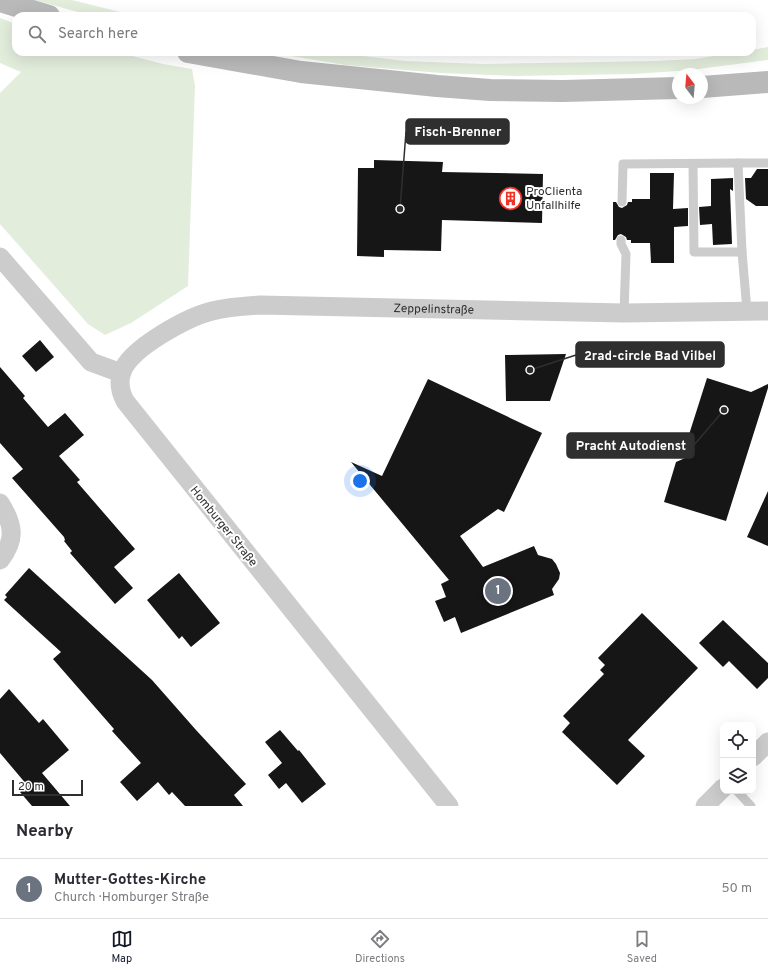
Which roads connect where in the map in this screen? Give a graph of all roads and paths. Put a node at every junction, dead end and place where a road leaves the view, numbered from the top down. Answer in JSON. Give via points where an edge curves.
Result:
{"nodes":[{"id":1,"x":0,"y":0,"type":"edge"},
{"id":2,"x":37,"y":12,"type":"edge"},
{"id":3,"x":211,"y":56,"type":"edge"},
{"id":4,"x":768,"y":82,"type":"edge"},
{"id":5,"x":708,"y":87,"type":"edge"},
{"id":6,"x":672,"y":88,"type":"edge"},
{"id":7,"x":738,"y":163,"type":"junction"},
{"id":8,"x":768,"y":163,"type":"edge"},
{"id":9,"x":693,"y":164,"type":"junction"},
{"id":10,"x":622,"y":202,"type":"dead end"},
{"id":11,"x":621,"y":240,"type":"dead end"},
{"id":12,"x":742,"y":252,"type":"junction"},
{"id":13,"x":0,"y":258,"type":"edge"},
{"id":14,"x":746,"y":310,"type":"junction"},
{"id":15,"x":768,"y":311,"type":"edge"},
{"id":16,"x":624,"y":313,"type":"junction"},
{"id":17,"x":121,"y":373,"type":"junction"},
{"id":18,"x":0,"y":503,"type":"edge"},
{"id":19,"x":0,"y":560,"type":"edge"},
{"id":20,"x":768,"y":742,"type":"edge"},
{"id":21,"x":756,"y":754,"type":"edge"},
{"id":22,"x":720,"y":791,"type":"edge"},
{"id":23,"x":740,"y":794,"type":"edge"},
{"id":24,"x":449,"y":806,"type":"edge"},
{"id":25,"x":705,"y":806,"type":"edge"},
{"id":26,"x":751,"y":806,"type":"edge"}],
"edges":[{"from":1,"to":2,"type":"main road"},
{"from":3,"to":6,"type":"main road","via":[[301,72],[490,90]]},
{"from":4,"to":5,"type":"main road"},
{"from":7,"to":8,"type":"lane"},
{"from":7,"to":9,"type":"lane"},
{"from":7,"to":12,"type":"lane"},
{"from":9,"to":10,"type":"lane","via":[[623,164]]},
{"from":9,"to":12,"type":"lane","via":[[694,252]]},
{"from":11,"to":16,"type":"lane","via":[[626,254]]},
{"from":12,"to":14,"type":"lane"},
{"from":13,"to":17,"type":"street","via":[[91,362]]},
{"from":14,"to":15,"type":"street","name":"Zeppelinstraße"},
{"from":14,"to":16,"type":"street","name":"Zeppelinstraße"},
{"from":16,"to":17,"type":"street","name":"Zeppelinstraße","via":[[260,305],[233,307],[210,311],[188,319],[162,334],[134,355]]},
{"from":17,"to":24,"type":"street","name":"Homburger Straße","via":[[119,385],[125,401]]},
{"from":18,"to":19,"type":"street","via":[[12,531],[7,551]]},
{"from":20,"to":21,"type":"street"},
{"from":22,"to":25,"type":"street"},
{"from":23,"to":26,"type":"lane"}]}
